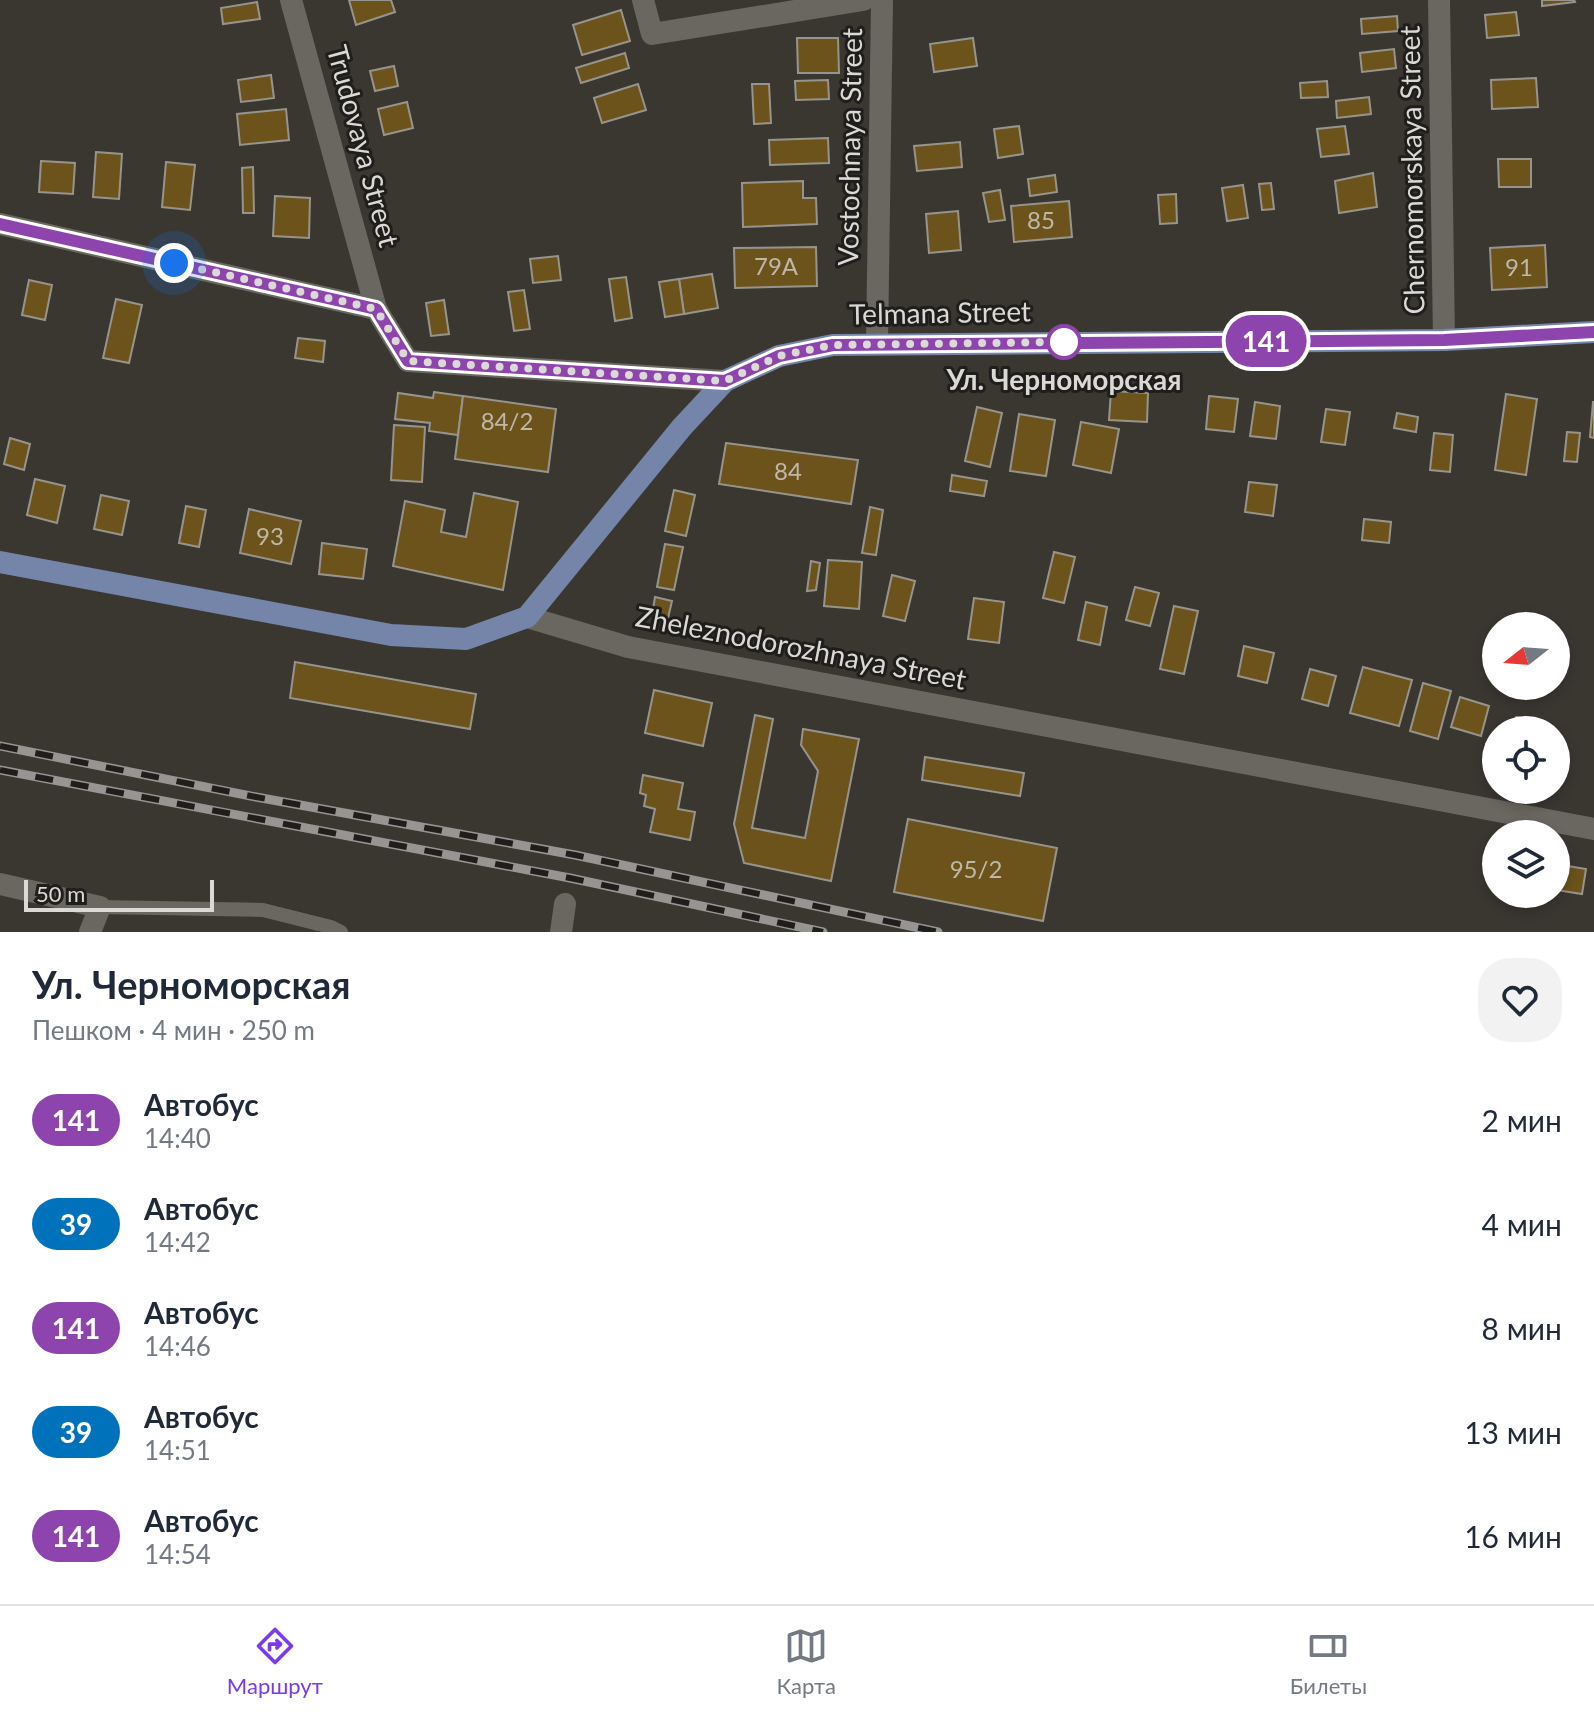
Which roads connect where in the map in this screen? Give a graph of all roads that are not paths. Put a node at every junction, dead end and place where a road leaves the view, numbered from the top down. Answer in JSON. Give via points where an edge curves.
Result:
{"nodes":[{"id":1,"x":291,"y":0,"type":"edge"},
{"id":2,"x":643,"y":0,"type":"edge"},
{"id":3,"x":863,"y":0,"type":"edge"},
{"id":4,"x":882,"y":0,"type":"edge"},
{"id":5,"x":1439,"y":0,"type":"edge"},
{"id":6,"x":0,"y":224,"type":"edge"},
{"id":7,"x":376,"y":309,"type":"junction"},
{"id":8,"x":1594,"y":332,"type":"edge"},
{"id":9,"x":1444,"y":340,"type":"junction"},
{"id":10,"x":877,"y":343,"type":"junction"},
{"id":11,"x":725,"y":381,"type":"junction"},
{"id":12,"x":0,"y":562,"type":"edge"},
{"id":13,"x":527,"y":617,"type":"junction"},
{"id":14,"x":1594,"y":829,"type":"edge"},
{"id":15,"x":0,"y":884,"type":"edge"},
{"id":16,"x":565,"y":904,"type":"dead end"},
{"id":17,"x":100,"y":907,"type":"junction"},
{"id":18,"x":90,"y":932,"type":"edge"},
{"id":19,"x":341,"y":932,"type":"edge"},
{"id":20,"x":561,"y":932,"type":"edge"}],
"edges":[{"from":1,"to":7,"type":"street","name":"Trudovaya Street"},
{"from":2,"to":3,"type":"street","via":[[652,34]]},
{"from":4,"to":10,"type":"street","name":"Vostochnaya Street"},
{"from":5,"to":9,"type":"street","name":"Chernomorskaya Street"},
{"from":6,"to":7,"type":"street"},
{"from":7,"to":11,"type":"street","name":"Telmana Street","via":[[408,361]]},
{"from":8,"to":9,"type":"main road","name":"Telmana Street"},
{"from":9,"to":10,"type":"main road","name":"Telmana Street"},
{"from":10,"to":11,"type":"main road","name":"Telmana Street","via":[[779,356]]},
{"from":11,"to":13,"type":"main road","name":"Telmana Street"},
{"from":12,"to":13,"type":"main road","via":[[391,635],[466,639]]},
{"from":13,"to":14,"type":"street","name":"Zheleznodorozhnaya Street","via":[[628,647]]},
{"from":15,"to":17,"type":"street"},
{"from":16,"to":20,"type":"street"},
{"from":17,"to":18,"type":"street"},
{"from":17,"to":19,"type":"lane","via":[[263,910]]}]}
